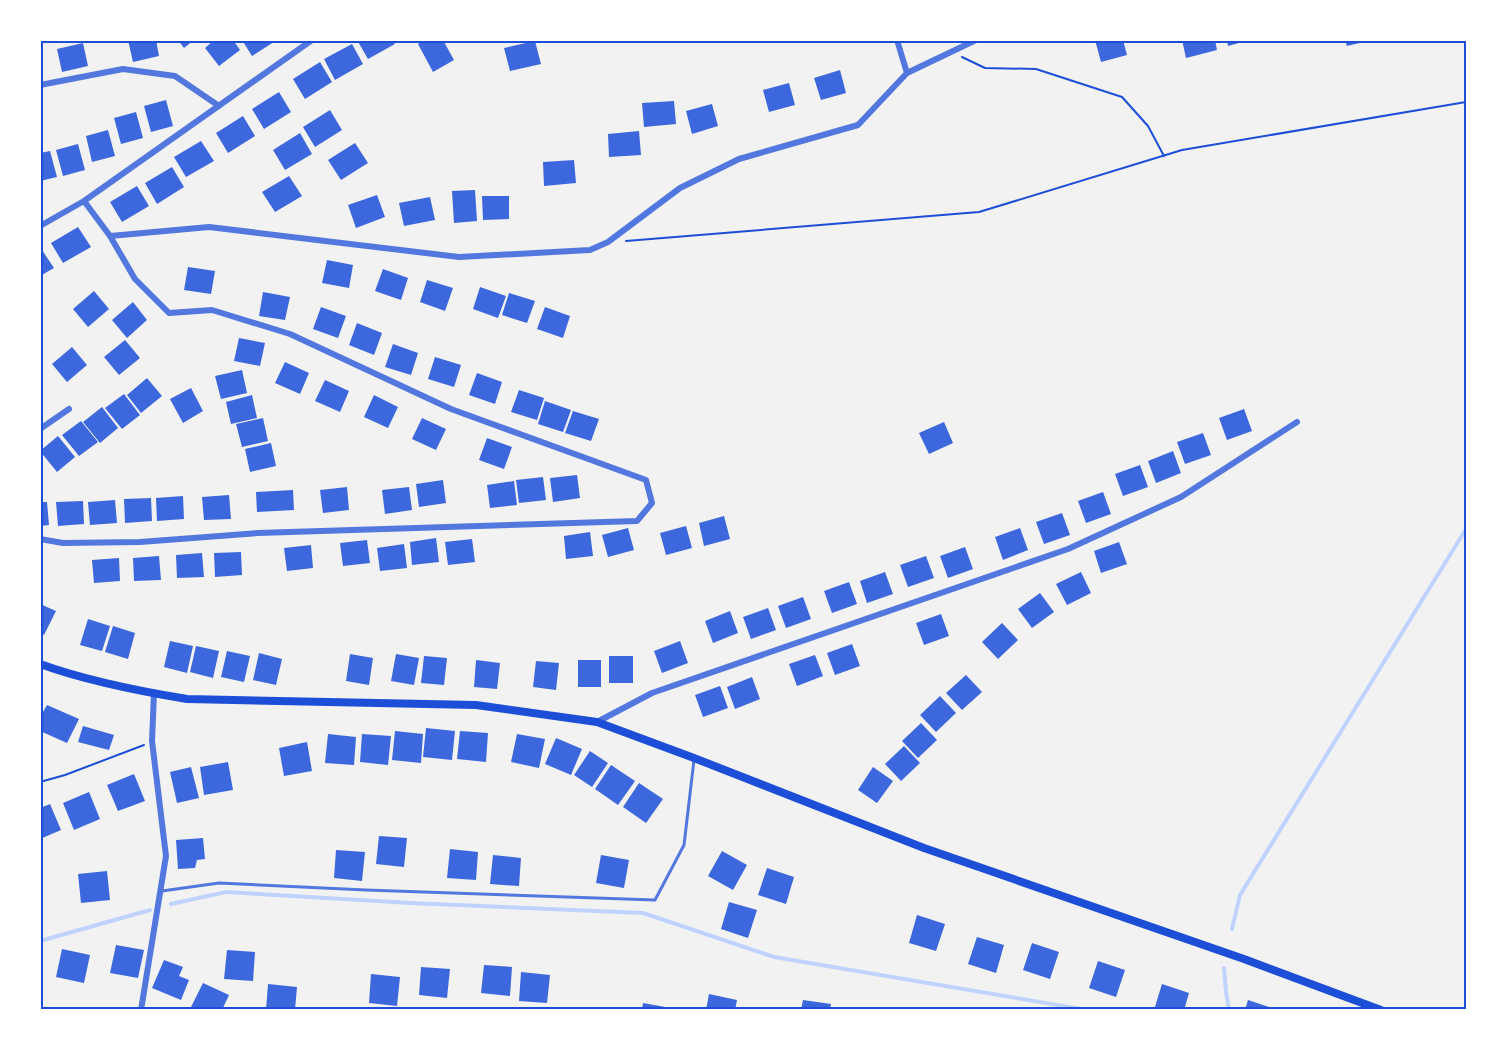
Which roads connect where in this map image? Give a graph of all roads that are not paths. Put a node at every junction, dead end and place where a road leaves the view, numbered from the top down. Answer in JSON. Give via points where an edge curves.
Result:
{"nodes":[{"id":1,"x":312,"y":40,"type":"edge"},
{"id":2,"x":897,"y":40,"type":"edge"},
{"id":3,"x":976,"y":40,"type":"edge"},
{"id":4,"x":907,"y":73,"type":"junction"},
{"id":5,"x":40,"y":85,"type":"edge"},
{"id":6,"x":219,"y":106,"type":"junction"},
{"id":7,"x":84,"y":201,"type":"junction"},
{"id":8,"x":40,"y":226,"type":"edge"},
{"id":9,"x":110,"y":236,"type":"junction"},
{"id":10,"x":69,"y":409,"type":"dead end"},
{"id":11,"x":1298,"y":422,"type":"dead end"},
{"id":12,"x":40,"y":429,"type":"edge"},
{"id":13,"x":40,"y":540,"type":"edge"},
{"id":14,"x":40,"y":664,"type":"edge"},
{"id":15,"x":154,"y":693,"type":"junction"},
{"id":16,"x":597,"y":722,"type":"junction"},
{"id":17,"x":694,"y":758,"type":"junction"},
{"id":18,"x":162,"y":891,"type":"junction"},
{"id":19,"x":141,"y":1010,"type":"edge"},
{"id":20,"x":1381,"y":1010,"type":"edge"}],
"edges":[{"from":1,"to":6,"type":"street"},
{"from":2,"to":4,"type":"street"},
{"from":3,"to":4,"type":"street"},
{"from":4,"to":9,"type":"street","via":[[858,125],[739,159],[680,188],[608,242],[590,250],[459,257],[208,227]]},
{"from":5,"to":6,"type":"street","via":[[133,70],[175,76]]},
{"from":6,"to":7,"type":"street"},
{"from":7,"to":8,"type":"street"},
{"from":7,"to":9,"type":"street"},
{"from":9,"to":13,"type":"street","via":[[135,279],[169,313],[212,310],[290,334],[451,409],[646,480],[652,503],[637,521],[258,533],[140,543]]},
{"from":10,"to":12,"type":"street"},
{"from":11,"to":16,"type":"street","via":[[1181,497],[1068,549],[652,693]]},
{"from":14,"to":15,"type":"main road"},
{"from":15,"to":16,"type":"main road","via":[[187,699],[476,705]]},
{"from":15,"to":18,"type":"street","via":[[152,741],[166,856]]},
{"from":16,"to":17,"type":"main road"},
{"from":17,"to":18,"type":"lane","via":[[684,845],[655,900],[219,883]]},
{"from":17,"to":20,"type":"main road","via":[[924,848]]},
{"from":18,"to":19,"type":"street"}]}
